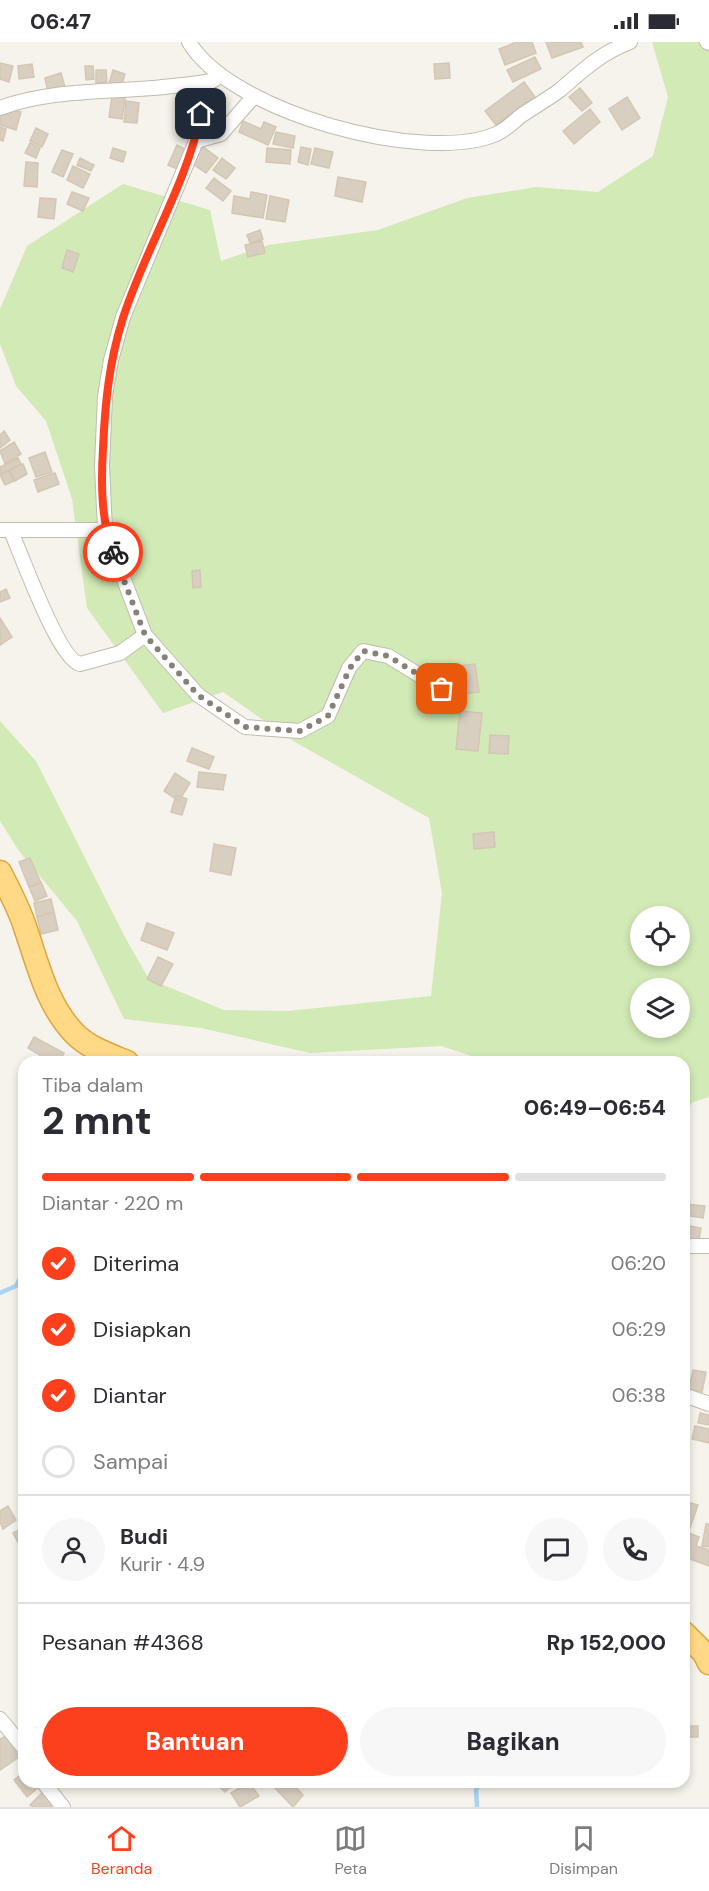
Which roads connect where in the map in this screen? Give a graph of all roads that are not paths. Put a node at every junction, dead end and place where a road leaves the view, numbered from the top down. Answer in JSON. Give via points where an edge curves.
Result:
{"nodes":[{"id":1,"x":189,"y":42,"type":"edge"},
{"id":2,"x":630,"y":42,"type":"edge"},
{"id":3,"x":223,"y":77,"type":"junction"},
{"id":4,"x":208,"y":82,"type":"junction"},
{"id":5,"x":254,"y":96,"type":"junction"},
{"id":6,"x":0,"y":108,"type":"edge"},
{"id":7,"x":196,"y":141,"type":"junction"},
{"id":8,"x":5,"y":530,"type":"edge"},
{"id":9,"x":105,"y":530,"type":"junction"},
{"id":10,"x":145,"y":635,"type":"junction"},
{"id":11,"x":442,"y":689,"type":"dead end"},
{"id":12,"x":0,"y":872,"type":"edge"},
{"id":13,"x":113,"y":1056,"type":"edge"},
{"id":14,"x":690,"y":1246,"type":"edge"},
{"id":15,"x":709,"y":1246,"type":"edge"},
{"id":16,"x":690,"y":1397,"type":"edge"},
{"id":17,"x":709,"y":1404,"type":"edge"},
{"id":18,"x":690,"y":1639,"type":"edge"},
{"id":19,"x":709,"y":1663,"type":"edge"},
{"id":20,"x":0,"y":1719,"type":"edge"},
{"id":21,"x":18,"y":1741,"type":"edge"},
{"id":22,"x":48,"y":1788,"type":"edge"},
{"id":23,"x":63,"y":1807,"type":"edge"}],
"edges":[{"from":1,"to":3,"type":"street"},
{"from":2,"to":5,"type":"street","via":[[591,61],[558,91],[498,133],[472,141],[399,141],[366,136]]},
{"from":3,"to":4,"type":"street"},
{"from":3,"to":5,"type":"street"},
{"from":4,"to":6,"type":"street","via":[[54,96]]},
{"from":4,"to":7,"type":"street"},
{"from":5,"to":7,"type":"street","via":[[221,134]]},
{"from":7,"to":9,"type":"street","via":[[135,286],[111,360],[102,466]]},
{"from":8,"to":9,"type":"street"},
{"from":8,"to":10,"type":"street","via":[[70,659],[80,664],[120,653]]},
{"from":9,"to":10,"type":"street"},
{"from":10,"to":11,"type":"street","via":[[198,695],[245,727],[300,731],[328,716],[350,668],[363,651],[388,656]]},
{"from":12,"to":13,"type":"highway","via":[[54,1005],[76,1035]]},
{"from":14,"to":15,"type":"street"},
{"from":16,"to":17,"type":"street"},
{"from":18,"to":19,"type":"highway"},
{"from":20,"to":21,"type":"street"},
{"from":22,"to":23,"type":"street"}]}
